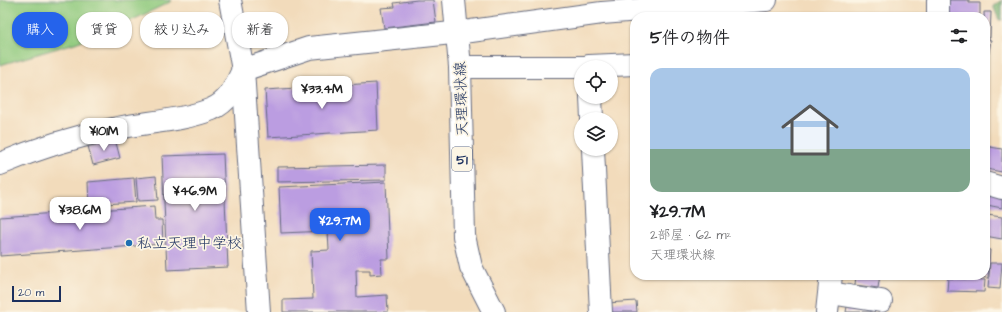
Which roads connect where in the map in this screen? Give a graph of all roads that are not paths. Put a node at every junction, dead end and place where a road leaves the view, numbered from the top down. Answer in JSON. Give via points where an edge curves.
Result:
{"nodes":[{"id":1,"x":230,"y":0,"type":"edge"},
{"id":2,"x":454,"y":0,"type":"edge"},
{"id":3,"x":766,"y":0,"type":"edge"},
{"id":4,"x":938,"y":0,"type":"edge"},
{"id":5,"x":688,"y":3,"type":"edge"},
{"id":6,"x":938,"y":12,"type":"edge"},
{"id":7,"x":458,"y":32,"type":"junction"},
{"id":8,"x":630,"y":64,"type":"edge"},
{"id":9,"x":618,"y":65,"type":"edge"},
{"id":10,"x":460,"y":67,"type":"junction"},
{"id":11,"x":574,"y":67,"type":"edge"},
{"id":12,"x":243,"y":70,"type":"junction"},
{"id":13,"x":593,"y":156,"type":"edge"},
{"id":14,"x":0,"y":164,"type":"edge"},
{"id":15,"x":990,"y":184,"type":"edge"},
{"id":16,"x":1002,"y":188,"type":"edge"},
{"id":17,"x":829,"y":293,"type":"edge"},
{"id":18,"x":882,"y":301,"type":"dead end"},
{"id":19,"x":259,"y":312,"type":"edge"},
{"id":20,"x":494,"y":312,"type":"edge"},
{"id":21,"x":601,"y":312,"type":"edge"}],
"edges":[{"from":1,"to":12,"type":"street"},
{"from":2,"to":7,"type":"street","name":"天理環状線","number":"51"},
{"from":3,"to":5,"type":"street"},
{"from":4,"to":6,"type":"street"},
{"from":5,"to":7,"type":"street"},
{"from":7,"to":10,"type":"street","name":"天理環状線","number":"51"},
{"from":7,"to":12,"type":"street","via":[[309,48]]},
{"from":8,"to":9,"type":"street"},
{"from":10,"to":11,"type":"street"},
{"from":10,"to":20,"type":"street","name":"天理環状線","number":"51","via":[[464,236],[471,267]]},
{"from":12,"to":14,"type":"street","via":[[231,95],[212,109],[41,147]]},
{"from":12,"to":19,"type":"street"},
{"from":13,"to":21,"type":"street"},
{"from":15,"to":16,"type":"street"},
{"from":17,"to":18,"type":"street"}]}
